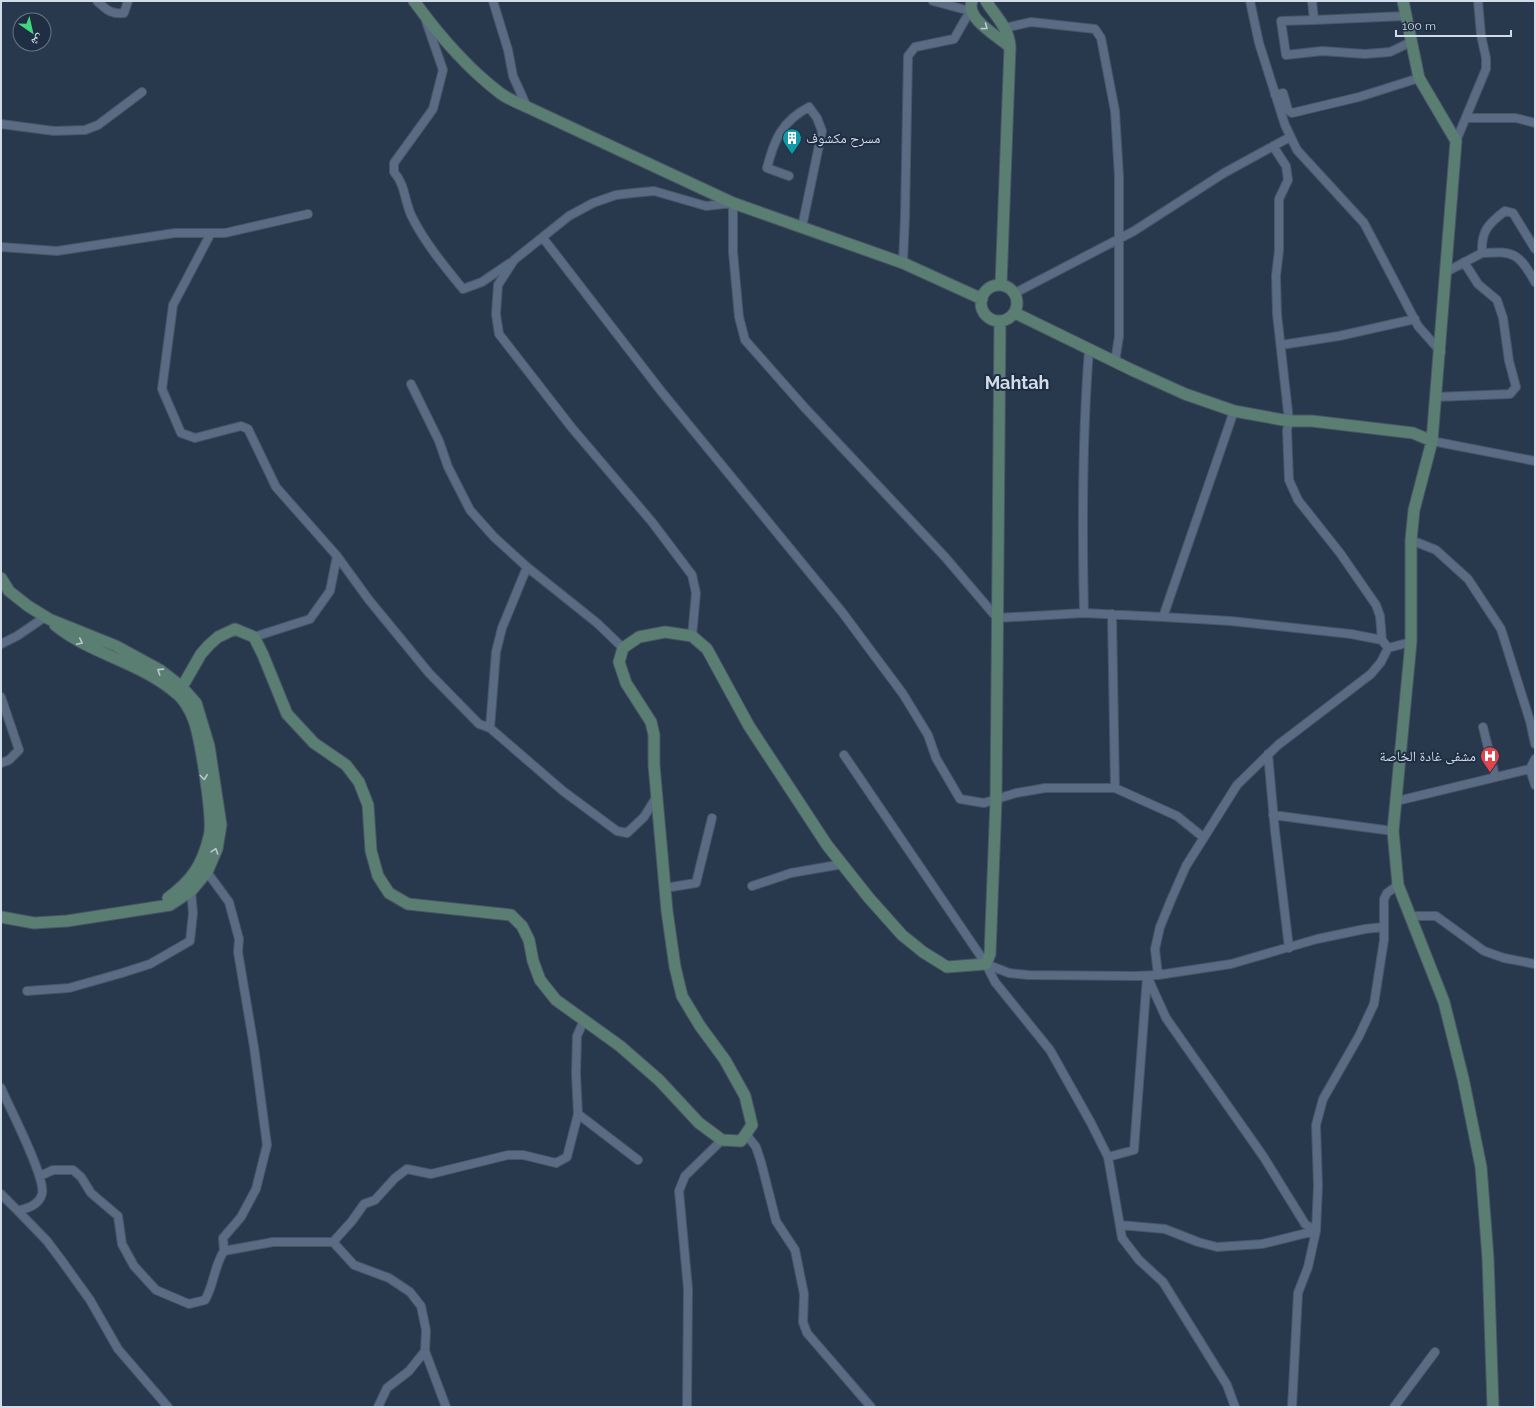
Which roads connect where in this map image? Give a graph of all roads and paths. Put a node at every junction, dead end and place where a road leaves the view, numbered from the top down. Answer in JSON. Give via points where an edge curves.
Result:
{"nodes":[{"id":1,"x":97,"y":1,"type":"edge"},
{"id":2,"x":128,"y":1,"type":"edge"},
{"id":3,"x":414,"y":1,"type":"edge"},
{"id":4,"x":493,"y":1,"type":"edge"},
{"id":5,"x":933,"y":1,"type":"edge"},
{"id":6,"x":986,"y":1,"type":"edge"},
{"id":7,"x":1250,"y":1,"type":"edge"},
{"id":8,"x":1312,"y":1,"type":"edge"},
{"id":9,"x":1403,"y":1,"type":"edge"},
{"id":10,"x":1478,"y":1,"type":"edge"},
{"id":11,"x":971,"y":6,"type":"edge"},
{"id":12,"x":425,"y":16,"type":"junction"},
{"id":13,"x":1405,"y":16,"type":"junction"},
{"id":14,"x":1314,"y":20,"type":"junction"},
{"id":15,"x":1005,"y":28,"type":"junction"},
{"id":16,"x":1411,"y":42,"type":"junction"},
{"id":17,"x":1010,"y":47,"type":"junction"},
{"id":18,"x":1418,"y":78,"type":"junction"},
{"id":19,"x":142,"y":92,"type":"dead end"},
{"id":20,"x":1276,"y":95,"type":"junction"},
{"id":21,"x":527,"y":107,"type":"junction"},
{"id":22,"x":1466,"y":118,"type":"junction"},
{"id":23,"x":1535,"y":122,"type":"edge"},
{"id":24,"x":1,"y":124,"type":"edge"},
{"id":25,"x":1290,"y":137,"type":"junction"},
{"id":26,"x":1456,"y":141,"type":"junction"},
{"id":27,"x":1273,"y":146,"type":"junction"},
{"id":28,"x":789,"y":176,"type":"dead end"},
{"id":29,"x":733,"y":203,"type":"junction"},
{"id":30,"x":308,"y":214,"type":"dead end"},
{"id":31,"x":802,"y":226,"type":"junction"},
{"id":32,"x":211,"y":233,"type":"junction"},
{"id":33,"x":543,"y":238,"type":"junction"},
{"id":34,"x":1119,"y":238,"type":"junction"},
{"id":35,"x":1,"y":246,"type":"edge"},
{"id":36,"x":1535,"y":249,"type":"edge"},
{"id":37,"x":1482,"y":253,"type":"junction"},
{"id":38,"x":514,"y":260,"type":"junction"},
{"id":39,"x":1464,"y":262,"type":"junction"},
{"id":40,"x":903,"y":263,"type":"junction"},
{"id":41,"x":1446,"y":272,"type":"junction"},
{"id":42,"x":1535,"y":282,"type":"edge"},
{"id":43,"x":1001,"y":285,"type":"junction"},
{"id":44,"x":1015,"y":293,"type":"junction"},
{"id":45,"x":982,"y":299,"type":"junction"},
{"id":46,"x":1014,"y":313,"type":"junction"},
{"id":47,"x":1415,"y":319,"type":"junction"},
{"id":48,"x":1000,"y":321,"type":"junction"},
{"id":49,"x":1281,"y":345,"type":"junction"},
{"id":50,"x":1089,"y":350,"type":"junction"},
{"id":51,"x":1441,"y":352,"type":"junction"},
{"id":52,"x":1115,"y":362,"type":"junction"},
{"id":53,"x":411,"y":384,"type":"dead end"},
{"id":54,"x":1436,"y":397,"type":"junction"},
{"id":55,"x":1234,"y":411,"type":"junction"},
{"id":56,"x":1288,"y":421,"type":"junction"},
{"id":57,"x":1432,"y":441,"type":"junction"},
{"id":58,"x":1535,"y":461,"type":"edge"},
{"id":59,"x":1411,"y":540,"type":"junction"},
{"id":60,"x":337,"y":556,"type":"junction"},
{"id":61,"x":528,"y":566,"type":"junction"},
{"id":62,"x":1,"y":578,"type":"edge"},
{"id":63,"x":1084,"y":613,"type":"junction"},
{"id":64,"x":1112,"y":614,"type":"junction"},
{"id":65,"x":1163,"y":617,"type":"junction"},
{"id":66,"x":46,"y":618,"type":"junction"},
{"id":67,"x":997,"y":618,"type":"junction"},
{"id":68,"x":692,"y":636,"type":"junction"},
{"id":69,"x":254,"y":637,"type":"junction"},
{"id":70,"x":1382,"y":640,"type":"junction"},
{"id":71,"x":1411,"y":642,"type":"junction"},
{"id":72,"x":1,"y":644,"type":"edge"},
{"id":73,"x":623,"y":648,"type":"junction"},
{"id":74,"x":1388,"y":648,"type":"junction"},
{"id":75,"x":180,"y":690,"type":"junction"},
{"id":76,"x":1,"y":697,"type":"edge"},
{"id":77,"x":490,"y":728,"type":"junction"},
{"id":78,"x":1483,"y":728,"type":"dead end"},
{"id":79,"x":1535,"y":744,"type":"edge"},
{"id":80,"x":1268,"y":754,"type":"junction"},
{"id":81,"x":844,"y":755,"type":"dead end"},
{"id":82,"x":1535,"y":759,"type":"edge"},
{"id":83,"x":1,"y":763,"type":"edge"},
{"id":84,"x":1533,"y":768,"type":"edge"},
{"id":85,"x":1495,"y":776,"type":"junction"},
{"id":86,"x":1535,"y":784,"type":"edge"},
{"id":87,"x":1115,"y":788,"type":"junction"},
{"id":88,"x":657,"y":796,"type":"junction"},
{"id":89,"x":996,"y":800,"type":"junction"},
{"id":90,"x":1397,"y":801,"type":"junction"},
{"id":91,"x":1273,"y":815,"type":"junction"},
{"id":92,"x":712,"y":818,"type":"dead end"},
{"id":93,"x":1393,"y":831,"type":"junction"},
{"id":94,"x":1203,"y":837,"type":"junction"},
{"id":95,"x":843,"y":864,"type":"junction"},
{"id":96,"x":207,"y":872,"type":"junction"},
{"id":97,"x":1398,"y":885,"type":"junction"},
{"id":98,"x":752,"y":886,"type":"dead end"},
{"id":99,"x":665,"y":888,"type":"junction"},
{"id":100,"x":191,"y":891,"type":"junction"},
{"id":101,"x":148,"y":909,"type":"junction"},
{"id":102,"x":1409,"y":916,"type":"junction"},
{"id":103,"x":1,"y":917,"type":"edge"},
{"id":104,"x":1383,"y":927,"type":"junction"},
{"id":105,"x":1289,"y":948,"type":"junction"},
{"id":106,"x":986,"y":964,"type":"junction"},
{"id":107,"x":1535,"y":964,"type":"edge"},
{"id":108,"x":1158,"y":975,"type":"junction"},
{"id":109,"x":1147,"y":976,"type":"junction"},
{"id":110,"x":27,"y":991,"type":"dead end"},
{"id":111,"x":584,"y":1020,"type":"junction"},
{"id":112,"x":1,"y":1088,"type":"edge"},
{"id":113,"x":578,"y":1114,"type":"junction"},
{"id":114,"x":746,"y":1134,"type":"junction"},
{"id":115,"x":722,"y":1140,"type":"junction"},
{"id":116,"x":1108,"y":1157,"type":"junction"},
{"id":117,"x":638,"y":1160,"type":"dead end"},
{"id":118,"x":40,"y":1176,"type":"junction"},
{"id":119,"x":1,"y":1194,"type":"edge"},
{"id":120,"x":18,"y":1211,"type":"junction"},
{"id":121,"x":1120,"y":1225,"type":"junction"},
{"id":122,"x":1315,"y":1231,"type":"junction"},
{"id":123,"x":333,"y":1242,"type":"junction"},
{"id":124,"x":224,"y":1252,"type":"junction"},
{"id":125,"x":424,"y":1351,"type":"junction"},
{"id":126,"x":1435,"y":1352,"type":"dead end"},
{"id":127,"x":168,"y":1407,"type":"edge"},
{"id":128,"x":378,"y":1407,"type":"edge"},
{"id":129,"x":446,"y":1407,"type":"edge"},
{"id":130,"x":687,"y":1407,"type":"edge"},
{"id":131,"x":872,"y":1407,"type":"edge"},
{"id":132,"x":1235,"y":1407,"type":"edge"},
{"id":133,"x":1292,"y":1407,"type":"edge"},
{"id":134,"x":1394,"y":1407,"type":"edge"},
{"id":135,"x":1493,"y":1407,"type":"edge"}],
"edges":[{"from":1,"to":2,"type":"street","via":[[110,12],[118,14],[124,13]]},
{"from":3,"to":12,"type":"street"},
{"from":4,"to":21,"type":"street","via":[[513,76]]},
{"from":5,"to":11,"type":"street"},
{"from":6,"to":15,"type":"street"},
{"from":7,"to":20,"type":"street","via":[[1259,43]]},
{"from":8,"to":14,"type":"street"},
{"from":9,"to":13,"type":"street"},
{"from":10,"to":22,"type":"street","via":[[1486,69]]},
{"from":11,"to":17,"type":"street","one_way":true,"via":[[976,21]]},
{"from":11,"to":40,"type":"street","via":[[954,39],[915,47],[908,56]]},
{"from":12,"to":21,"type":"street","via":[[473,69],[501,93]]},
{"from":12,"to":38,"type":"street","via":[[443,70],[433,109],[394,163],[394,172],[401,181],[411,216],[463,289],[482,282]]},
{"from":13,"to":14,"type":"street"},
{"from":13,"to":16,"type":"street"},
{"from":14,"to":16,"type":"street","via":[[1281,21],[1286,54],[1322,51],[1371,54],[1390,52]]},
{"from":15,"to":17,"type":"street"},
{"from":15,"to":34,"type":"street","via":[[1031,22],[1095,29],[1101,38],[1115,111]]},
{"from":16,"to":18,"type":"street"},
{"from":17,"to":43,"type":"street"},
{"from":18,"to":20,"type":"street","via":[[1359,97],[1292,113],[1288,110],[1283,93]]},
{"from":18,"to":26,"type":"street"},
{"from":19,"to":24,"type":"street","via":[[98,124],[85,130],[54,131]]},
{"from":20,"to":25,"type":"street"},
{"from":21,"to":29,"type":"street"},
{"from":22,"to":23,"type":"street","via":[[1516,118]]},
{"from":22,"to":26,"type":"street"},
{"from":25,"to":27,"type":"street"},
{"from":25,"to":47,"type":"street","via":[[1297,150],[1364,223]]},
{"from":26,"to":41,"type":"street"},
{"from":27,"to":34,"type":"street","via":[[1224,172],[1134,231]]},
{"from":27,"to":49,"type":"street","via":[[1286,166],[1288,180],[1279,199],[1276,276]]},
{"from":28,"to":31,"type":"street","via":[[767,168],[772,145],[785,124],[809,107],[822,131]]},
{"from":29,"to":31,"type":"street"},
{"from":29,"to":33,"type":"street","via":[[706,206],[654,191],[616,195],[593,203],[569,216]]},
{"from":29,"to":67,"type":"street","via":[[733,252],[739,317],[745,340]]},
{"from":30,"to":32,"type":"street","via":[[225,233]]},
{"from":31,"to":40,"type":"street"},
{"from":32,"to":35,"type":"street","via":[[175,233],[57,250]]},
{"from":32,"to":60,"type":"street","via":[[173,305],[162,388],[181,433],[194,438],[241,426],[248,429],[276,487]]},
{"from":33,"to":38,"type":"street"},
{"from":33,"to":89,"type":"street","via":[[661,391],[842,612],[903,694],[928,735],[936,758],[960,799],[984,803]]},
{"from":34,"to":44,"type":"street"},
{"from":34,"to":52,"type":"street","via":[[1119,336]]},
{"from":36,"to":37,"type":"street","via":[[1513,214],[1505,211],[1486,229],[1481,239]]},
{"from":37,"to":39,"type":"street"},
{"from":37,"to":42,"type":"street","via":[[1511,253],[1526,265]]},
{"from":38,"to":68,"type":"street","via":[[498,285],[498,334],[572,428],[652,522],[692,575],[696,594]]},
{"from":39,"to":41,"type":"street"},
{"from":39,"to":54,"type":"street","via":[[1478,284],[1497,300],[1503,318],[1509,361],[1516,387],[1510,394]]},
{"from":40,"to":45,"type":"street"},
{"from":41,"to":51,"type":"street"},
{"from":43,"to":44,"type":"street"},
{"from":43,"to":45,"type":"street","via":[[989,288]]},
{"from":44,"to":46,"type":"street","via":[[1017,306]]},
{"from":45,"to":48,"type":"street","via":[[981,306],[988,317]]},
{"from":46,"to":48,"type":"street","via":[[1006,320]]},
{"from":46,"to":50,"type":"street"},
{"from":47,"to":49,"type":"street","via":[[1339,336]]},
{"from":47,"to":51,"type":"street"},
{"from":48,"to":67,"type":"street"},
{"from":49,"to":56,"type":"street"},
{"from":50,"to":52,"type":"street"},
{"from":50,"to":63,"type":"street","via":[[1082,488]]},
{"from":51,"to":54,"type":"street"},
{"from":52,"to":55,"type":"street","via":[[1185,394]]},
{"from":53,"to":61,"type":"street","via":[[470,510],[494,537]]},
{"from":54,"to":57,"type":"street"},
{"from":55,"to":56,"type":"street"},
{"from":55,"to":65,"type":"street"},
{"from":56,"to":57,"type":"street","via":[[1312,421],[1413,433]]},
{"from":56,"to":70,"type":"street","via":[[1286,430],[1289,480],[1298,500],[1376,604]]},
{"from":57,"to":58,"type":"street"},
{"from":57,"to":59,"type":"street","via":[[1414,510]]},
{"from":59,"to":71,"type":"street"},
{"from":59,"to":79,"type":"street","via":[[1436,550],[1468,579],[1501,629],[1530,720]]},
{"from":60,"to":69,"type":"street","via":[[330,590],[310,619]]},
{"from":60,"to":77,"type":"street","via":[[369,600],[429,673],[479,724]]},
{"from":61,"to":73,"type":"street"},
{"from":61,"to":77,"type":"street","via":[[502,628],[496,652]]},
{"from":62,"to":66,"type":"street","via":[[18,598]]},
{"from":63,"to":64,"type":"street"},
{"from":63,"to":67,"type":"street"},
{"from":64,"to":65,"type":"street"},
{"from":64,"to":87,"type":"street"},
{"from":65,"to":70,"type":"street","via":[[1230,621],[1351,634]]},
{"from":66,"to":72,"type":"street"},
{"from":66,"to":75,"type":"street","via":[[116,646],[160,670]]},
{"from":67,"to":89,"type":"street"},
{"from":68,"to":73,"type":"street","via":[[665,632],[639,637]]},
{"from":68,"to":95,"type":"street","via":[[707,649],[749,726],[827,845]]},
{"from":69,"to":75,"type":"street","via":[[235,629],[218,637],[201,654]]},
{"from":69,"to":111,"type":"street","via":[[287,714],[314,743],[346,765],[359,782],[368,805],[371,851],[378,876],[389,893],[408,904],[511,915],[522,926],[529,940],[540,980],[556,1000]]},
{"from":70,"to":74,"type":"street"},
{"from":71,"to":74,"type":"street"},
{"from":71,"to":90,"type":"street"},
{"from":73,"to":88,"type":"street","via":[[619,662],[626,683],[651,722],[654,735]]},
{"from":74,"to":80,"type":"street","via":[[1371,674],[1311,718]]},
{"from":96,"to":75,"type":"street","one_way":true,"via":[[217,850],[221,825],[215,780],[209,746],[196,703]]},
{"from":75,"to":101,"type":"street","one_way":true,"via":[[193,718],[198,739],[210,836],[192,878],[165,900]]},
{"from":76,"to":83,"type":"street","via":[[19,750],[9,760]]},
{"from":77,"to":88,"type":"street","via":[[563,791],[617,831],[627,833],[644,817]]},
{"from":78,"to":85,"type":"street"},
{"from":80,"to":91,"type":"street"},
{"from":80,"to":94,"type":"street","via":[[1237,785]]},
{"from":81,"to":106,"type":"street"},
{"from":82,"to":84,"type":"street"},
{"from":84,"to":85,"type":"street"},
{"from":84,"to":86,"type":"street"},
{"from":85,"to":90,"type":"street"},
{"from":87,"to":89,"type":"street","via":[[1045,788],[1016,793]]},
{"from":87,"to":94,"type":"street","via":[[1177,816]]},
{"from":88,"to":99,"type":"street"},
{"from":89,"to":106,"type":"street","via":[[990,954]]},
{"from":90,"to":93,"type":"street"},
{"from":91,"to":93,"type":"street"},
{"from":91,"to":105,"type":"street"},
{"from":92,"to":99,"type":"street","via":[[696,883]]},
{"from":93,"to":97,"type":"street"},
{"from":94,"to":108,"type":"street","via":[[1186,866],[1160,927],[1155,949]]},
{"from":95,"to":98,"type":"street","via":[[791,873]]},
{"from":95,"to":106,"type":"street","via":[[902,935],[923,952],[947,967]]},
{"from":96,"to":100,"type":"street"},
{"from":96,"to":124,"type":"street","via":[[229,902],[239,939],[238,952],[267,1145],[256,1189],[241,1217],[223,1238]]},
{"from":97,"to":102,"type":"street"},
{"from":97,"to":104,"type":"street","via":[[1387,893],[1384,899]]},
{"from":99,"to":114,"type":"street","via":[[675,967],[682,996],[725,1060],[745,1096],[752,1125]]},
{"from":100,"to":101,"type":"street","via":[[170,905]]},
{"from":100,"to":110,"type":"street","via":[[193,913],[190,941],[176,950],[150,964],[69,988]]},
{"from":101,"to":103,"type":"street","via":[[67,922],[34,923]]},
{"from":102,"to":107,"type":"street","via":[[1436,916],[1484,951]]},
{"from":102,"to":135,"type":"street","via":[[1444,1002],[1481,1167],[1488,1258]]},
{"from":104,"to":105,"type":"street","via":[[1317,939]]},
{"from":104,"to":122,"type":"street","via":[[1384,940],[1374,1004],[1323,1099],[1316,1125],[1318,1186]]},
{"from":105,"to":108,"type":"street","via":[[1231,964]]},
{"from":106,"to":109,"type":"street","via":[[1009,973],[1028,975]]},
{"from":106,"to":116,"type":"street","via":[[995,982],[1050,1050]]},
{"from":108,"to":109,"type":"street"},
{"from":109,"to":116,"type":"street","via":[[1134,1150]]},
{"from":109,"to":122,"type":"street","via":[[1166,1018],[1263,1156],[1305,1224]]},
{"from":111,"to":113,"type":"street","via":[[577,1036]]},
{"from":111,"to":115,"type":"street","via":[[620,1046],[659,1080],[699,1122]]},
{"from":112,"to":118,"type":"street"},
{"from":113,"to":117,"type":"street"},
{"from":113,"to":123,"type":"street","via":[[567,1157],[556,1163],[523,1155],[508,1155],[430,1174],[407,1169],[375,1200],[364,1204]]},
{"from":114,"to":115,"type":"street","via":[[741,1141]]},
{"from":114,"to":131,"type":"street","via":[[756,1147],[776,1221],[795,1250],[804,1294],[803,1322],[807,1333]]},
{"from":115,"to":130,"type":"street","via":[[685,1176],[679,1191],[688,1288]]},
{"from":116,"to":121,"type":"street"},
{"from":118,"to":120,"type":"street","via":[[42,1194],[33,1207]]},
{"from":118,"to":124,"type":"street","via":[[53,1170],[74,1170],[91,1193],[118,1216],[122,1244],[134,1266],[156,1290],[172,1298],[189,1304],[205,1300]]},
{"from":119,"to":120,"type":"street"},
{"from":120,"to":127,"type":"street","via":[[47,1241],[90,1300],[118,1349]]},
{"from":121,"to":122,"type":"street","via":[[1165,1229],[1218,1247],[1262,1244]]},
{"from":121,"to":132,"type":"street","via":[[1122,1238],[1139,1260],[1163,1282],[1207,1351],[1227,1385]]},
{"from":122,"to":133,"type":"street","via":[[1308,1267],[1298,1293]]},
{"from":123,"to":124,"type":"street","via":[[273,1242]]},
{"from":123,"to":125,"type":"street","via":[[354,1265],[389,1278],[410,1292],[421,1306],[426,1330]]},
{"from":125,"to":128,"type":"street","via":[[409,1371],[387,1388]]},
{"from":125,"to":129,"type":"street"},
{"from":126,"to":134,"type":"street"}]}
